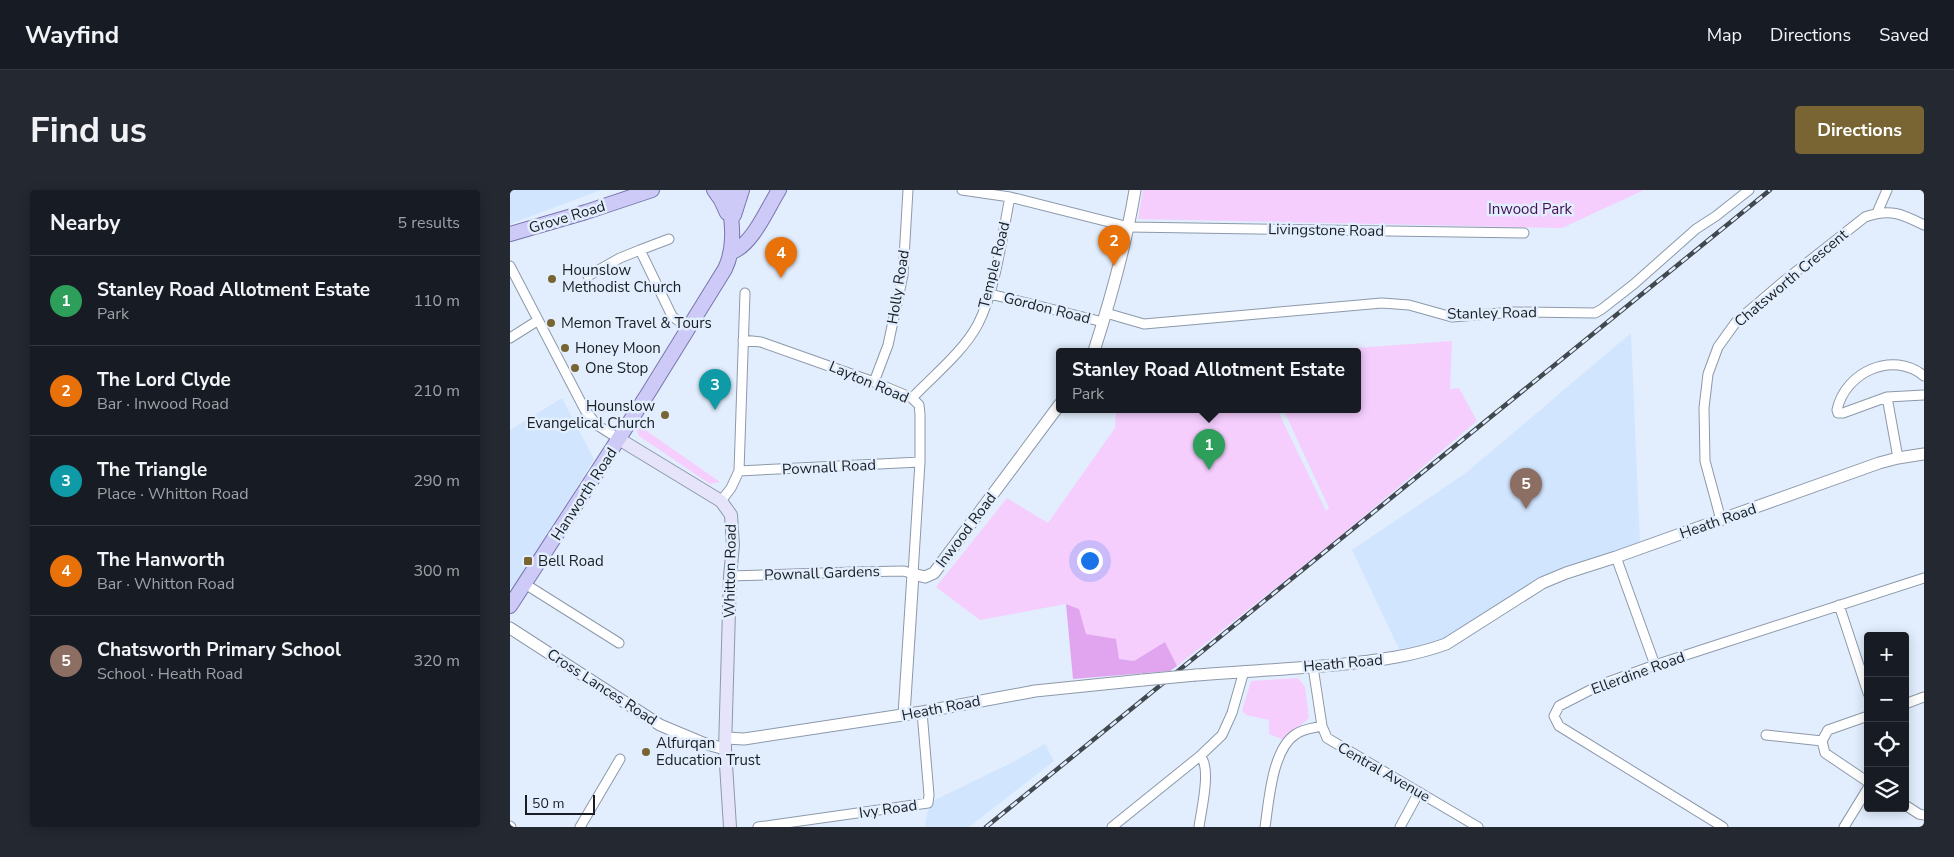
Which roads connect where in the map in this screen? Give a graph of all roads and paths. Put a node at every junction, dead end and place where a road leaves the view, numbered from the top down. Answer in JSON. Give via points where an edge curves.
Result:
{"nodes":[{"id":1,"x":652,"y":190,"type":"edge"},
{"id":2,"x":714,"y":190,"type":"edge"},
{"id":3,"x":728,"y":190,"type":"edge"},
{"id":4,"x":736,"y":190,"type":"edge"},
{"id":5,"x":742,"y":190,"type":"edge"},
{"id":6,"x":779,"y":190,"type":"edge"},
{"id":7,"x":908,"y":190,"type":"edge"},
{"id":8,"x":962,"y":190,"type":"edge"},
{"id":9,"x":1135,"y":190,"type":"edge"},
{"id":10,"x":1749,"y":190,"type":"edge"},
{"id":11,"x":1887,"y":190,"type":"edge"},
{"id":12,"x":1010,"y":197,"type":"junction"},
{"id":13,"x":735,"y":208,"type":"junction"},
{"id":14,"x":1877,"y":213,"type":"junction"},
{"id":15,"x":732,"y":224,"type":"junction"},
{"id":16,"x":1924,"y":225,"type":"edge"},
{"id":17,"x":1129,"y":227,"type":"junction"},
{"id":18,"x":1524,"y":233,"type":"dead end"},
{"id":19,"x":510,"y":234,"type":"edge"},
{"id":20,"x":669,"y":239,"type":"dead end"},
{"id":21,"x":640,"y":250,"type":"junction"},
{"id":22,"x":732,"y":252,"type":"junction"},
{"id":23,"x":510,"y":266,"type":"edge"},
{"id":24,"x":588,"y":276,"type":"dead end"},
{"id":25,"x":745,"y":293,"type":"dead end"},
{"id":26,"x":990,"y":294,"type":"junction"},
{"id":27,"x":1105,"y":318,"type":"junction"},
{"id":28,"x":537,"y":321,"type":"junction"},
{"id":29,"x":689,"y":329,"type":"junction"},
{"id":30,"x":510,"y":338,"type":"edge"},
{"id":31,"x":743,"y":340,"type":"junction"},
{"id":32,"x":1095,"y":348,"type":"edge"},
{"id":33,"x":1924,"y":376,"type":"edge"},
{"id":34,"x":874,"y":382,"type":"junction"},
{"id":35,"x":1924,"y":395,"type":"edge"},
{"id":36,"x":1886,"y":397,"type":"junction"},
{"id":37,"x":912,"y":398,"type":"junction"},
{"id":38,"x":1056,"y":409,"type":"edge"},
{"id":39,"x":619,"y":439,"type":"junction"},
{"id":40,"x":1924,"y":454,"type":"edge"},
{"id":41,"x":1898,"y":458,"type":"junction"},
{"id":42,"x":920,"y":462,"type":"junction"},
{"id":43,"x":739,"y":471,"type":"junction"},
{"id":44,"x":721,"y":501,"type":"junction"},
{"id":45,"x":1721,"y":520,"type":"junction"},
{"id":46,"x":1616,"y":557,"type":"junction"},
{"id":47,"x":913,"y":574,"type":"junction"},
{"id":48,"x":730,"y":576,"type":"junction"},
{"id":49,"x":1924,"y":578,"type":"edge"},
{"id":50,"x":524,"y":584,"type":"junction"},
{"id":51,"x":1839,"y":605,"type":"junction"},
{"id":52,"x":510,"y":606,"type":"edge"},
{"id":53,"x":510,"y":628,"type":"edge"},
{"id":54,"x":619,"y":643,"type":"dead end"},
{"id":55,"x":1655,"y":665,"type":"junction"},
{"id":56,"x":1314,"y":667,"type":"junction"},
{"id":57,"x":1244,"y":672,"type":"junction"},
{"id":58,"x":1864,"y":681,"type":"edge"},
{"id":59,"x":1924,"y":697,"type":"edge"},
{"id":60,"x":1909,"y":703,"type":"edge"},
{"id":61,"x":922,"y":712,"type":"junction"},
{"id":62,"x":904,"y":715,"type":"junction"},
{"id":63,"x":1864,"y":717,"type":"edge"},
{"id":64,"x":1322,"y":726,"type":"junction"},
{"id":65,"x":1766,"y":735,"type":"dead end"},
{"id":66,"x":1822,"y":741,"type":"junction"},
{"id":67,"x":725,"y":744,"type":"junction"},
{"id":68,"x":1200,"y":756,"type":"junction"},
{"id":69,"x":620,"y":759,"type":"dead end"},
{"id":70,"x":1864,"y":779,"type":"edge"},
{"id":71,"x":1419,"y":792,"type":"junction"},
{"id":72,"x":1864,"y":794,"type":"edge"},
{"id":73,"x":1909,"y":808,"type":"edge"},
{"id":74,"x":1924,"y":815,"type":"edge"},
{"id":75,"x":580,"y":827,"type":"edge"},
{"id":76,"x":730,"y":827,"type":"edge"},
{"id":77,"x":758,"y":827,"type":"edge"},
{"id":78,"x":1112,"y":827,"type":"edge"},
{"id":79,"x":1199,"y":827,"type":"edge"},
{"id":80,"x":1265,"y":827,"type":"edge"},
{"id":81,"x":1400,"y":827,"type":"edge"},
{"id":82,"x":1478,"y":827,"type":"edge"},
{"id":83,"x":1723,"y":827,"type":"edge"},
{"id":84,"x":1844,"y":827,"type":"edge"}],
"edges":[{"from":1,"to":19,"type":"main road","name":"Grove Road"},
{"from":2,"to":15,"type":"main road"},
{"from":3,"to":15,"type":"main road","name":"Hanworth Road"},
{"from":4,"to":13,"type":"main road"},
{"from":5,"to":13,"type":"main road","name":"Hanworth Road"},
{"from":6,"to":22,"type":"main road","name":"Hanworth Road","via":[[748,241]]},
{"from":7,"to":34,"type":"street","name":"Holly Road","via":[[903,275],[888,345]]},
{"from":8,"to":12,"type":"street","name":"Livingstone Road"},
{"from":9,"to":17,"type":"street"},
{"from":10,"to":27,"type":"street","name":"Stanley Road","via":[[1696,229],[1634,284],[1595,313],[1514,312],[1452,317],[1382,303],[1144,324]]},
{"from":11,"to":14,"type":"street"},
{"from":12,"to":17,"type":"street","name":"Livingstone Road"},
{"from":12,"to":26,"type":"street","name":"Temple Road"},
{"from":13,"to":15,"type":"main road","name":"Hanworth Road"},
{"from":14,"to":16,"type":"street","via":[[1894,212]]},
{"from":14,"to":45,"type":"street","name":"Chatsworth Crescent","via":[[1865,217],[1784,281],[1736,322],[1718,347],[1708,374],[1704,442],[1705,461]]},
{"from":15,"to":22,"type":"main road","name":"Hanworth Road"},
{"from":17,"to":18,"type":"street","name":"Livingstone Road"},
{"from":17,"to":27,"type":"street"},
{"from":20,"to":21,"type":"street"},
{"from":21,"to":24,"type":"street"},
{"from":21,"to":29,"type":"street","via":[[672,316]]},
{"from":22,"to":29,"type":"main road","name":"Hanworth Road","via":[[725,270]]},
{"from":23,"to":28,"type":"street"},
{"from":25,"to":31,"type":"street"},
{"from":26,"to":27,"type":"street","name":"Gordon Road"},
{"from":26,"to":37,"type":"street","name":"Temple Road","via":[[978,324]]},
{"from":27,"to":32,"type":"street"},
{"from":28,"to":30,"type":"street"},
{"from":28,"to":39,"type":"street","via":[[586,410],[597,425]]},
{"from":29,"to":39,"type":"main road","name":"Hanworth Road"},
{"from":31,"to":34,"type":"street","name":"Layton Road","via":[[777,347]]},
{"from":31,"to":43,"type":"street"},
{"from":33,"to":36,"type":"street","via":[[1901,366],[1871,369],[1856,377],[1844,390],[1838,413]]},
{"from":34,"to":37,"type":"street","name":"Layton Road"},
{"from":35,"to":36,"type":"street"},
{"from":36,"to":41,"type":"street"},
{"from":37,"to":42,"type":"street","name":"Layton Road","via":[[920,414]]},
{"from":38,"to":47,"type":"street","name":"Inwood Road","via":[[934,573],[925,577]]},
{"from":39,"to":44,"type":"main road"},
{"from":39,"to":50,"type":"main road","name":"Hanworth Road"},
{"from":40,"to":41,"type":"street","name":"Heath Road"},
{"from":41,"to":45,"type":"street","name":"Heath Road"},
{"from":42,"to":43,"type":"street","name":"Pownall Road"},
{"from":42,"to":47,"type":"street","name":"Layton Road"},
{"from":43,"to":44,"type":"street"},
{"from":44,"to":48,"type":"main road","name":"Whitton Road","via":[[731,515]]},
{"from":45,"to":46,"type":"street","name":"Heath Road"},
{"from":46,"to":55,"type":"street"},
{"from":46,"to":56,"type":"street","name":"Heath Road","via":[[1542,584],[1446,644],[1430,650],[1392,659]]},
{"from":47,"to":48,"type":"street","name":"Pownall Gardens","via":[[904,571]]},
{"from":47,"to":62,"type":"street"},
{"from":48,"to":67,"type":"main road","name":"Whitton Road"},
{"from":49,"to":51,"type":"street","name":"Ellerdine Road"},
{"from":50,"to":52,"type":"main road","name":"Hanworth Road"},
{"from":50,"to":54,"type":"street"},
{"from":51,"to":55,"type":"street","name":"Ellerdine Road"},
{"from":51,"to":58,"type":"street"},
{"from":53,"to":67,"type":"street","name":"Cross Lances Road","via":[[660,725],[703,742]]},
{"from":55,"to":83,"type":"street","name":"Ellerdine Road","via":[[1600,685],[1559,706],[1554,716],[1559,726]]},
{"from":56,"to":57,"type":"street","name":"Heath Road"},
{"from":56,"to":64,"type":"street"},
{"from":57,"to":61,"type":"street","name":"Heath Road","bridge":true,"via":[[1035,691]]},
{"from":57,"to":68,"type":"street","via":[[1222,735]]},
{"from":59,"to":60,"type":"street"},
{"from":61,"to":62,"type":"street","name":"Heath Road"},
{"from":61,"to":77,"type":"street","name":"Ivy Road","via":[[928,803]]},
{"from":62,"to":67,"type":"street","name":"Heath Road","via":[[744,738]]},
{"from":63,"to":66,"type":"street","via":[[1828,730]]},
{"from":64,"to":71,"type":"street","name":"Central Avenue","via":[[1327,738]]},
{"from":64,"to":80,"type":"street","via":[[1300,732],[1288,742],[1273,771]]},
{"from":65,"to":66,"type":"street"},
{"from":66,"to":70,"type":"street","via":[[1825,753]]},
{"from":67,"to":76,"type":"main road","name":"Whitton Road"},
{"from":68,"to":78,"type":"street"},
{"from":68,"to":79,"type":"street","via":[[1205,760],[1206,770]]},
{"from":69,"to":75,"type":"street"},
{"from":71,"to":81,"type":"street"},
{"from":71,"to":82,"type":"street","name":"Central Avenue"},
{"from":72,"to":84,"type":"street"},
{"from":73,"to":74,"type":"street"}]}
